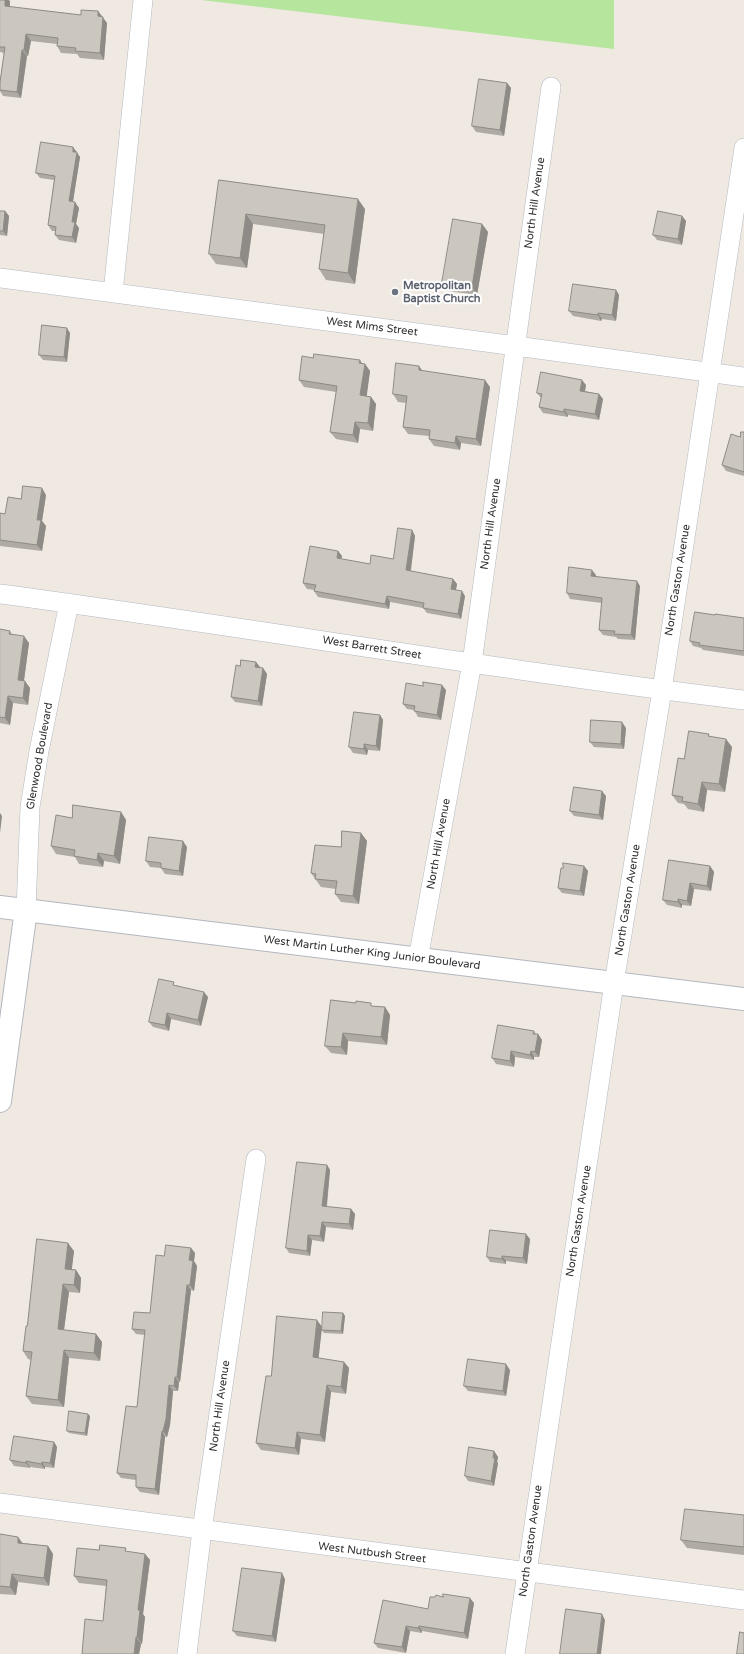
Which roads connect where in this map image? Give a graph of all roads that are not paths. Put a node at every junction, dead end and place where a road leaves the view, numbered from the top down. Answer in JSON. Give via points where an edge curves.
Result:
{"nodes":[{"id":1,"x":143,"y":0,"type":"edge"},
{"id":2,"x":550,"y":87,"type":"dead end"},
{"id":3,"x":744,"y":148,"type":"edge"},
{"id":4,"x":0,"y":278,"type":"edge"},
{"id":5,"x":113,"y":293,"type":"junction"},
{"id":6,"x":516,"y":346,"type":"junction"},
{"id":7,"x":709,"y":373,"type":"junction"},
{"id":8,"x":744,"y":377,"type":"edge"},
{"id":9,"x":0,"y":594,"type":"edge"},
{"id":10,"x":69,"y":603,"type":"junction"},
{"id":11,"x":472,"y":663,"type":"junction"},
{"id":12,"x":662,"y":690,"type":"junction"},
{"id":13,"x":744,"y":700,"type":"edge"},
{"id":14,"x":0,"y":906,"type":"edge"},
{"id":15,"x":26,"y":910,"type":"junction"},
{"id":16,"x":418,"y":959,"type":"junction"},
{"id":17,"x":614,"y":983,"type":"junction"},
{"id":18,"x":744,"y":999,"type":"edge"},
{"id":19,"x":0,"y":1101,"type":"edge"},
{"id":20,"x":256,"y":1159,"type":"dead end"},
{"id":21,"x":0,"y":1503,"type":"edge"},
{"id":22,"x":202,"y":1530,"type":"junction"},
{"id":23,"x":526,"y":1573,"type":"junction"},
{"id":24,"x":744,"y":1600,"type":"edge"},
{"id":25,"x":187,"y":1654,"type":"edge"},
{"id":26,"x":515,"y":1654,"type":"edge"}],
"edges":[{"from":1,"to":5,"type":"street"},
{"from":2,"to":6,"type":"street","name":"North Hill Avenue"},
{"from":3,"to":7,"type":"street","name":"North Gaston Avenue"},
{"from":4,"to":5,"type":"street","name":"West Mims Street"},
{"from":5,"to":6,"type":"street","name":"West Mims Street"},
{"from":6,"to":7,"type":"street","name":"West Mims Street"},
{"from":6,"to":11,"type":"street","name":"North Hill Avenue"},
{"from":7,"to":8,"type":"street","name":"West Mims Street"},
{"from":7,"to":12,"type":"street","name":"North Gaston Avenue"},
{"from":9,"to":10,"type":"street","name":"West Barrett Street"},
{"from":10,"to":11,"type":"street","name":"West Barrett Street"},
{"from":10,"to":15,"type":"street","name":"Glenwood Boulevard","via":[[30,807]]},
{"from":11,"to":12,"type":"street","name":"West Barrett Street"},
{"from":11,"to":16,"type":"street","name":"North Hill Avenue"},
{"from":12,"to":13,"type":"street","name":"West Barrett Street"},
{"from":12,"to":17,"type":"street","name":"North Gaston Avenue"},
{"from":14,"to":15,"type":"main road","name":"West Martin Luther King Junior Boulevard"},
{"from":15,"to":16,"type":"main road","name":"West Martin Luther King Junior Boulevard"},
{"from":15,"to":19,"type":"main road"},
{"from":16,"to":17,"type":"main road","name":"West Martin Luther King Junior Boulevard"},
{"from":17,"to":18,"type":"main road","name":"West Martin Luther King Junior Boulevard"},
{"from":17,"to":23,"type":"street","name":"North Gaston Avenue"},
{"from":20,"to":22,"type":"street","name":"North Hill Avenue"},
{"from":21,"to":22,"type":"street","name":"West Nutbush Street"},
{"from":22,"to":23,"type":"street","name":"West Nutbush Street"},
{"from":22,"to":25,"type":"street","name":"North Hill Avenue"},
{"from":23,"to":24,"type":"street","name":"West Nutbush Street"},
{"from":23,"to":26,"type":"street","name":"North Gaston Avenue"}]}
